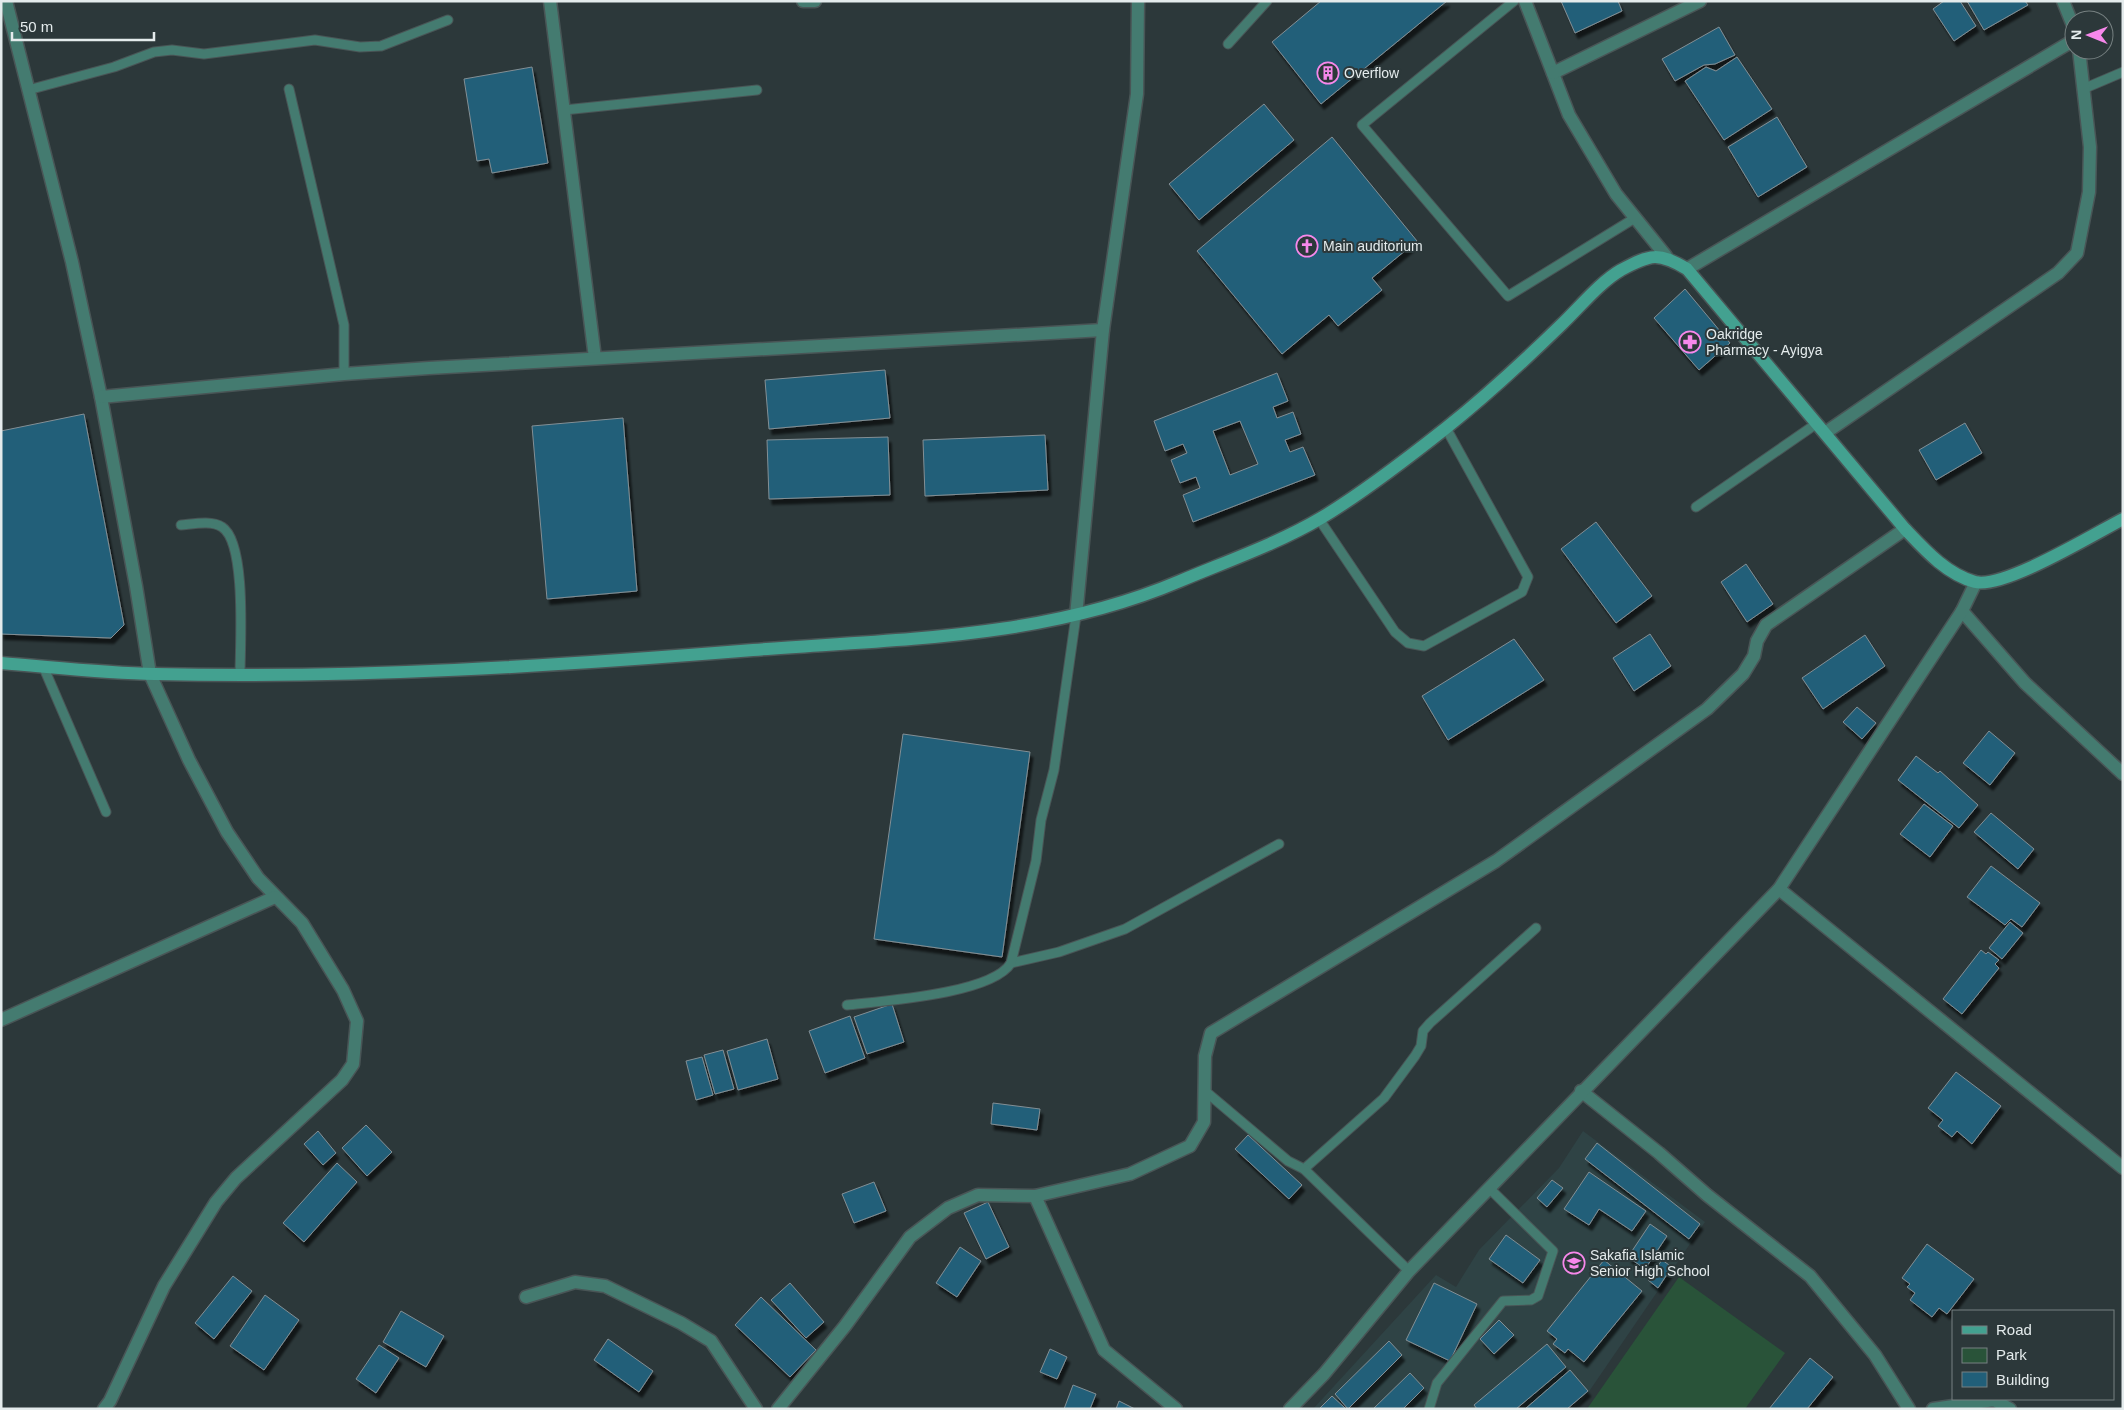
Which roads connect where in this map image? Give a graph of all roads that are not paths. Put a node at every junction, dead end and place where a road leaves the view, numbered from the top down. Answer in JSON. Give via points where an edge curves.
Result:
{"nodes":[{"id":1,"x":6,"y":1,"type":"edge"},
{"id":2,"x":550,"y":1,"type":"edge"},
{"id":3,"x":802,"y":1,"type":"edge"},
{"id":4,"x":815,"y":1,"type":"edge"},
{"id":5,"x":1138,"y":1,"type":"edge"},
{"id":6,"x":1267,"y":1,"type":"edge"},
{"id":7,"x":1514,"y":1,"type":"edge"},
{"id":8,"x":1525,"y":1,"type":"edge"},
{"id":9,"x":1700,"y":1,"type":"edge"},
{"id":10,"x":448,"y":20,"type":"dead end"},
{"id":11,"x":1228,"y":44,"type":"dead end"},
{"id":12,"x":2064,"y":46,"type":"edge"},
{"id":13,"x":2080,"y":60,"type":"edge"},
{"id":14,"x":2123,"y":72,"type":"edge"},
{"id":15,"x":1553,"y":73,"type":"junction"},
{"id":16,"x":289,"y":89,"type":"dead end"},
{"id":17,"x":2083,"y":89,"type":"junction"},
{"id":18,"x":28,"y":90,"type":"junction"},
{"id":19,"x":757,"y":90,"type":"dead end"},
{"id":20,"x":564,"y":110,"type":"junction"},
{"id":21,"x":1635,"y":218,"type":"junction"},
{"id":22,"x":1666,"y":256,"type":"junction"},
{"id":23,"x":1687,"y":269,"type":"junction"},
{"id":24,"x":1103,"y":330,"type":"junction"},
{"id":25,"x":595,"y":358,"type":"junction"},
{"id":26,"x":344,"y":374,"type":"junction"},
{"id":27,"x":101,"y":397,"type":"junction"},
{"id":28,"x":1446,"y":428,"type":"junction"},
{"id":29,"x":1821,"y":428,"type":"junction"},
{"id":30,"x":1696,"y":507,"type":"dead end"},
{"id":31,"x":1319,"y":519,"type":"junction"},
{"id":32,"x":2123,"y":519,"type":"edge"},
{"id":33,"x":181,"y":525,"type":"dead end"},
{"id":34,"x":1905,"y":529,"type":"junction"},
{"id":35,"x":1976,"y":582,"type":"junction"},
{"id":36,"x":1962,"y":611,"type":"junction"},
{"id":37,"x":1076,"y":616,"type":"junction"},
{"id":38,"x":1,"y":663,"type":"edge"},
{"id":39,"x":43,"y":666,"type":"junction"},
{"id":40,"x":150,"y":674,"type":"junction"},
{"id":41,"x":240,"y":675,"type":"junction"},
{"id":42,"x":2123,"y":774,"type":"edge"},
{"id":43,"x":106,"y":812,"type":"dead end"},
{"id":44,"x":1279,"y":844,"type":"dead end"},
{"id":45,"x":1780,"y":889,"type":"junction"},
{"id":46,"x":276,"y":897,"type":"junction"},
{"id":47,"x":1536,"y":928,"type":"dead end"},
{"id":48,"x":1011,"y":963,"type":"junction"},
{"id":49,"x":847,"y":1005,"type":"dead end"},
{"id":50,"x":1,"y":1020,"type":"edge"},
{"id":51,"x":1205,"y":1091,"type":"junction"},
{"id":52,"x":1581,"y":1092,"type":"junction"},
{"id":53,"x":2123,"y":1168,"type":"edge"},
{"id":54,"x":1304,"y":1170,"type":"junction"},
{"id":55,"x":1489,"y":1188,"type":"junction"},
{"id":56,"x":1035,"y":1196,"type":"junction"},
{"id":57,"x":1409,"y":1271,"type":"junction"},
{"id":58,"x":526,"y":1298,"type":"dead end"},
{"id":59,"x":104,"y":1409,"type":"edge"},
{"id":60,"x":756,"y":1409,"type":"edge"},
{"id":61,"x":778,"y":1409,"type":"edge"},
{"id":62,"x":1176,"y":1409,"type":"edge"},
{"id":63,"x":1290,"y":1409,"type":"edge"},
{"id":64,"x":1429,"y":1409,"type":"edge"},
{"id":65,"x":1909,"y":1409,"type":"edge"},
{"id":66,"x":1933,"y":1409,"type":"edge"},
{"id":67,"x":2010,"y":1409,"type":"edge"}],
"edges":[{"from":1,"to":18,"type":"street"},
{"from":2,"to":20,"type":"street"},
{"from":3,"to":4,"type":"street"},
{"from":5,"to":24,"type":"street","via":[[1137,94]]},
{"from":6,"to":11,"type":"lane"},
{"from":7,"to":21,"type":"lane","via":[[1362,125],[1508,296]]},
{"from":8,"to":15,"type":"street"},
{"from":9,"to":15,"type":"street"},
{"from":10,"to":18,"type":"lane","via":[[381,46],[360,47],[315,40],[204,54],[172,50],[154,52],[114,68]]},
{"from":12,"to":23,"type":"street"},
{"from":13,"to":17,"type":"street"},
{"from":14,"to":17,"type":"lane"},
{"from":15,"to":21,"type":"street","via":[[1570,115],[1616,194]]},
{"from":16,"to":26,"type":"lane","via":[[344,325]]},
{"from":17,"to":29,"type":"street","via":[[2090,147],[2089,192],[2077,253],[2058,273]]},
{"from":18,"to":27,"type":"street","via":[[72,262]]},
{"from":19,"to":20,"type":"lane"},
{"from":20,"to":25,"type":"street"},
{"from":21,"to":22,"type":"street"},
{"from":22,"to":23,"type":"street"},
{"from":22,"to":28,"type":"street","via":[[1643,259],[1615,273]]},
{"from":23,"to":29,"type":"street"},
{"from":24,"to":25,"type":"street"},
{"from":24,"to":37,"type":"street"},
{"from":25,"to":26,"type":"street"},
{"from":26,"to":27,"type":"street"},
{"from":27,"to":40,"type":"street"},
{"from":28,"to":31,"type":"street"},
{"from":28,"to":31,"type":"lane","via":[[1528,577],[1522,592],[1424,646],[1408,644],[1395,632]]},
{"from":29,"to":30,"type":"lane"},
{"from":29,"to":34,"type":"street"},
{"from":31,"to":37,"type":"street","via":[[1169,586]]},
{"from":32,"to":35,"type":"street","via":[[2024,571],[2003,579]]},
{"from":33,"to":41,"type":"lane","via":[[217,524],[228,532],[234,543],[240,602]]},
{"from":34,"to":35,"type":"street","via":[[1934,559]]},
{"from":34,"to":51,"type":"street","via":[[1766,625],[1743,674],[1700,715],[1496,862],[1211,1033],[1205,1056]]},
{"from":35,"to":36,"type":"street"},
{"from":36,"to":42,"type":"street","via":[[2025,683]]},
{"from":36,"to":45,"type":"street"},
{"from":37,"to":41,"type":"street","via":[[984,632],[868,644],[397,673]]},
{"from":37,"to":48,"type":"lane","via":[[1054,770]]},
{"from":38,"to":39,"type":"street"},
{"from":39,"to":40,"type":"street"},
{"from":39,"to":43,"type":"lane"},
{"from":40,"to":41,"type":"street"},
{"from":40,"to":46,"type":"street","via":[[189,760],[227,832],[258,878]]},
{"from":44,"to":48,"type":"lane","via":[[1125,929],[1060,952]]},
{"from":45,"to":52,"type":"street"},
{"from":45,"to":53,"type":"street"},
{"from":46,"to":50,"type":"street"},
{"from":46,"to":59,"type":"street","via":[[302,923],[343,990],[357,1020],[354,1064],[342,1080],[236,1178],[216,1202],[164,1286]]},
{"from":47,"to":54,"type":"lane","via":[[1430,1023],[1423,1031],[1421,1046],[1415,1056],[1384,1098]]},
{"from":48,"to":49,"type":"lane","via":[[1008,969],[957,991]]},
{"from":51,"to":54,"type":"lane","via":[[1288,1161]]},
{"from":51,"to":56,"type":"street","via":[[1204,1122],[1190,1146],[1130,1174]]},
{"from":52,"to":55,"type":"street"},
{"from":52,"to":65,"type":"street","via":[[1810,1276],[1875,1355]]},
{"from":54,"to":57,"type":"lane"},
{"from":55,"to":57,"type":"street"},
{"from":55,"to":64,"type":"lane","via":[[1553,1251],[1538,1296],[1531,1300],[1503,1301],[1437,1383]]},
{"from":56,"to":61,"type":"street","via":[[978,1195],[948,1208],[910,1238]]},
{"from":56,"to":62,"type":"street","via":[[1104,1350]]},
{"from":57,"to":63,"type":"street","via":[[1324,1374]]},
{"from":58,"to":60,"type":"street","via":[[575,1282],[614,1290],[711,1340]]},
{"from":66,"to":67,"type":"street","via":[[1994,1400]]}]}
